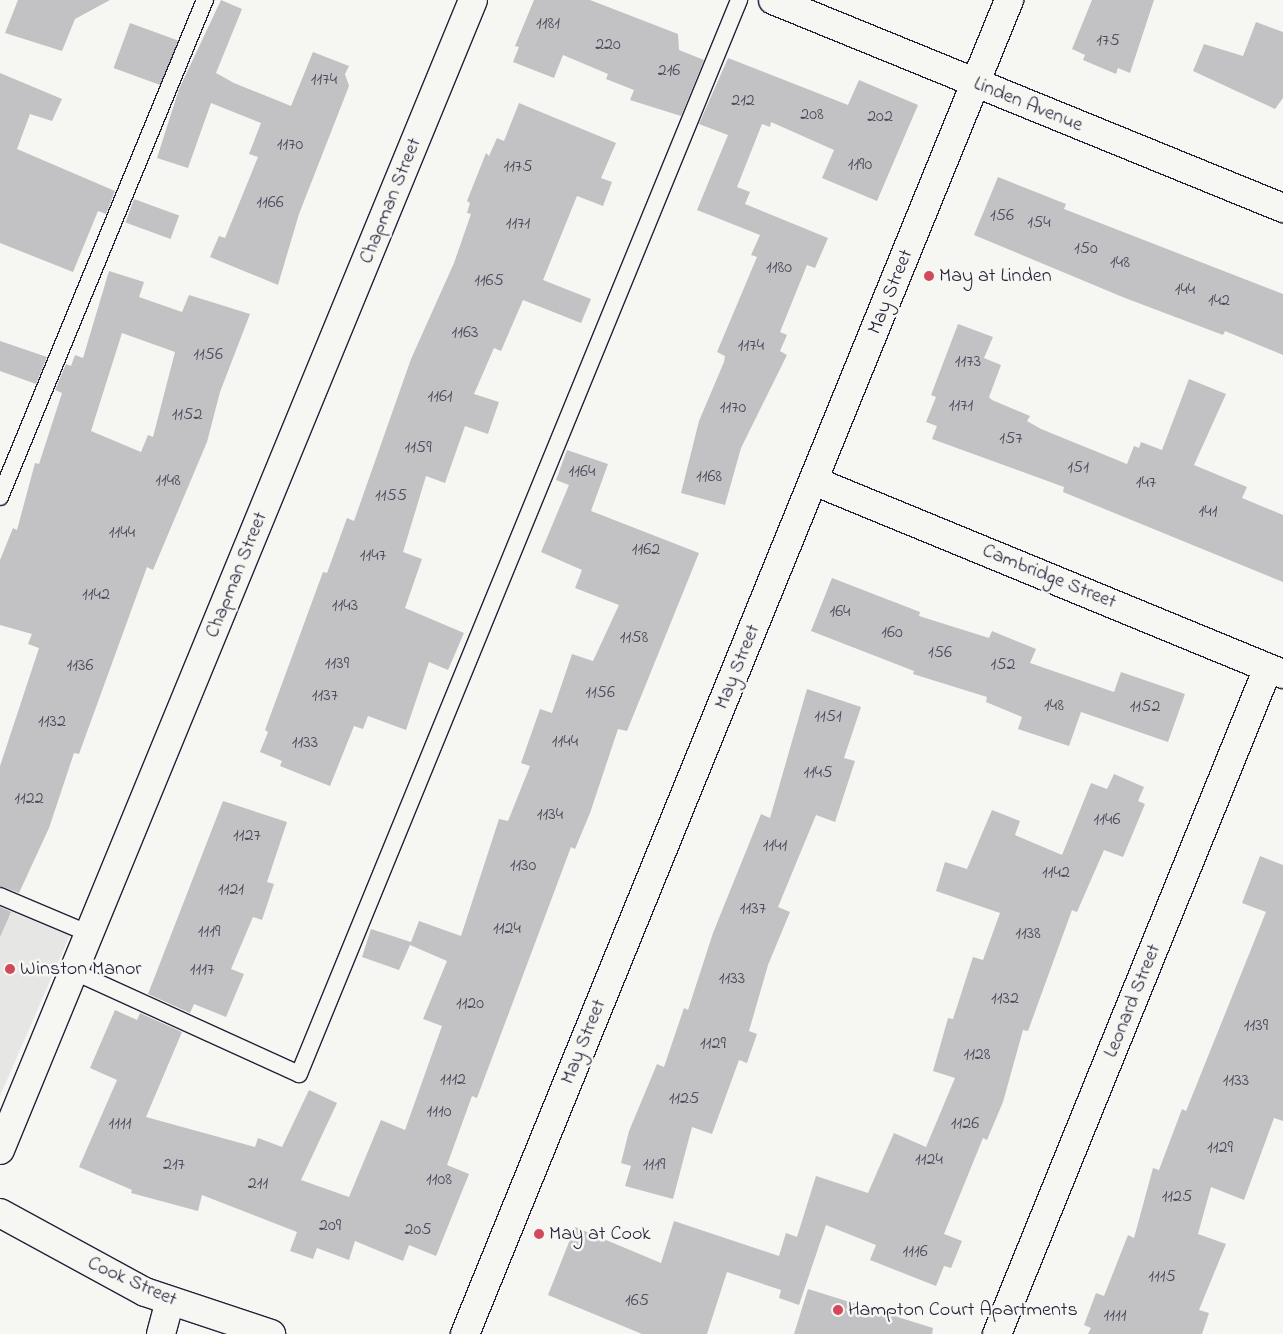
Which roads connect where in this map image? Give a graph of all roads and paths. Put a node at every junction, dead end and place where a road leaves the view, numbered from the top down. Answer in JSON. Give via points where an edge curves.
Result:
{"nodes":[{"id":1,"x":205,"y":0,"type":"edge"},
{"id":2,"x":473,"y":0,"type":"edge"},
{"id":3,"x":739,"y":0,"type":"edge"},
{"id":4,"x":773,"y":0,"type":"edge"},
{"id":5,"x":1009,"y":0,"type":"edge"},
{"id":6,"x":975,"y":83,"type":"junction"},
{"id":7,"x":1283,"y":208,"type":"edge"},
{"id":8,"x":814,"y":481,"type":"junction"},
{"id":9,"x":0,"y":497,"type":"edge"},
{"id":10,"x":1276,"y":671,"type":"edge"},
{"id":11,"x":0,"y":896,"type":"edge"},
{"id":12,"x":90,"y":934,"type":"junction"},
{"id":13,"x":75,"y":972,"type":"junction"},
{"id":14,"x":0,"y":1150,"type":"edge"},
{"id":15,"x":0,"y":1213,"type":"edge"},
{"id":16,"x":170,"y":1301,"type":"junction"},
{"id":17,"x":161,"y":1334,"type":"edge"},
{"id":18,"x":271,"y":1334,"type":"edge"},
{"id":19,"x":465,"y":1334,"type":"edge"},
{"id":20,"x":997,"y":1334,"type":"edge"}],
"edges":[{"from":1,"to":9,"type":"lane"},
{"from":2,"to":12,"type":"street","name":"Chapman Street"},
{"from":3,"to":13,"type":"lane","via":[[299,1074]]},
{"from":4,"to":6,"type":"street","name":"Linden Avenue"},
{"from":5,"to":6,"type":"street","name":"May Street"},
{"from":6,"to":7,"type":"street","name":"Linden Avenue"},
{"from":6,"to":8,"type":"street","name":"May Street"},
{"from":8,"to":10,"type":"street","name":"Cambridge Street"},
{"from":8,"to":19,"type":"street","name":"May Street"},
{"from":10,"to":20,"type":"street","name":"Leonard Street"},
{"from":11,"to":12,"type":"lane"},
{"from":12,"to":13,"type":"street","name":"Chapman Street"},
{"from":13,"to":14,"type":"street","name":"Chapman Street"},
{"from":15,"to":16,"type":"street","name":"Cook Street","via":[[102,1272]]},
{"from":16,"to":17,"type":"street"},
{"from":16,"to":18,"type":"street","name":"Cook Street"}]}
